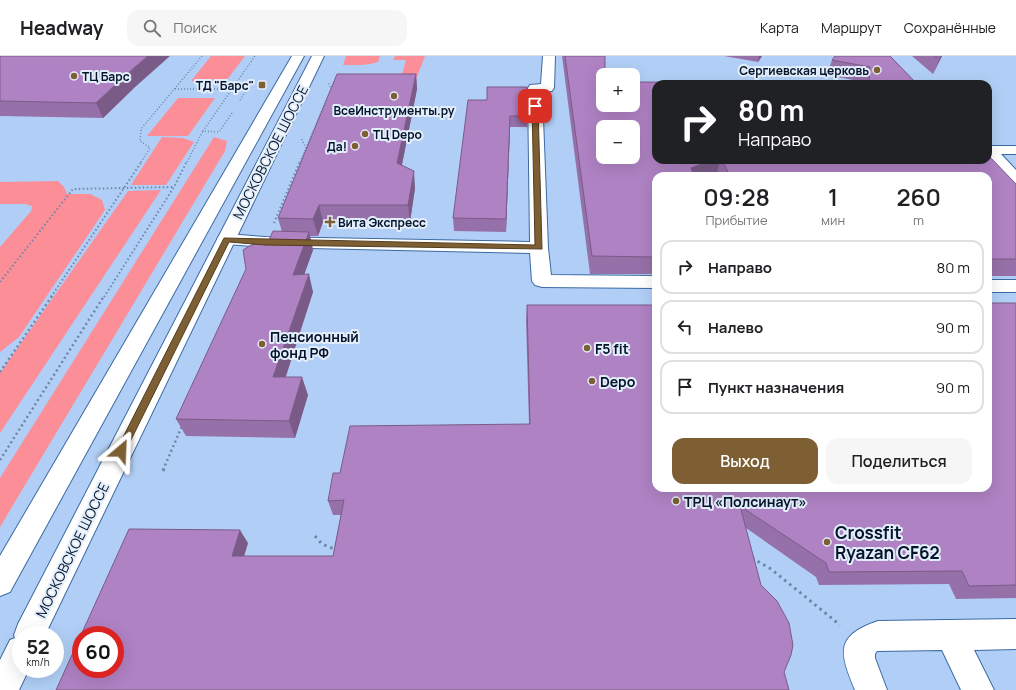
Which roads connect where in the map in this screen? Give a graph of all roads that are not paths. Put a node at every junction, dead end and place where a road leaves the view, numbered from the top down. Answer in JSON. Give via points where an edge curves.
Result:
{"nodes":[{"id":1,"x":298,"y":56,"type":"edge"},
{"id":2,"x":318,"y":56,"type":"edge"},
{"id":3,"x":549,"y":56,"type":"edge"},
{"id":4,"x":992,"y":150,"type":"edge"},
{"id":5,"x":1016,"y":150,"type":"edge"},
{"id":6,"x":992,"y":154,"type":"edge"},
{"id":7,"x":1016,"y":179,"type":"edge"},
{"id":8,"x":226,"y":240,"type":"junction"},
{"id":9,"x":539,"y":248,"type":"junction"},
{"id":10,"x":652,"y":282,"type":"edge"},
{"id":11,"x":992,"y":286,"type":"edge"},
{"id":12,"x":1016,"y":286,"type":"edge"},
{"id":13,"x":0,"y":583,"type":"edge"},
{"id":14,"x":33,"y":626,"type":"edge"},
{"id":15,"x":1016,"y":634,"type":"edge"},
{"id":16,"x":951,"y":635,"type":"junction"},
{"id":17,"x":12,"y":669,"type":"edge"},
{"id":18,"x":2,"y":690,"type":"edge"},
{"id":19,"x":871,"y":690,"type":"edge"},
{"id":20,"x":978,"y":690,"type":"edge"}],
"edges":[{"from":1,"to":13,"type":"main road","name":"МОСКОВСКОЕ ШОССЕ"},
{"from":2,"to":8,"type":"main road","name":"МОСКОВСКОЕ ШОССЕ"},
{"from":3,"to":9,"type":"main road","via":[[547,88],[535,88]]},
{"from":4,"to":5,"type":"main road"},
{"from":6,"to":7,"type":"main road"},
{"from":8,"to":9,"type":"main road"},
{"from":8,"to":14,"type":"main road","name":"МОСКОВСКОЕ ШОССЕ"},
{"from":9,"to":10,"type":"main road","via":[[542,281]]},
{"from":11,"to":12,"type":"main road"},
{"from":15,"to":16,"type":"main road"},
{"from":16,"to":19,"type":"main road","via":[[878,636],[862,642],[858,657]]},
{"from":16,"to":20,"type":"main road"},
{"from":17,"to":18,"type":"main road"}]}
